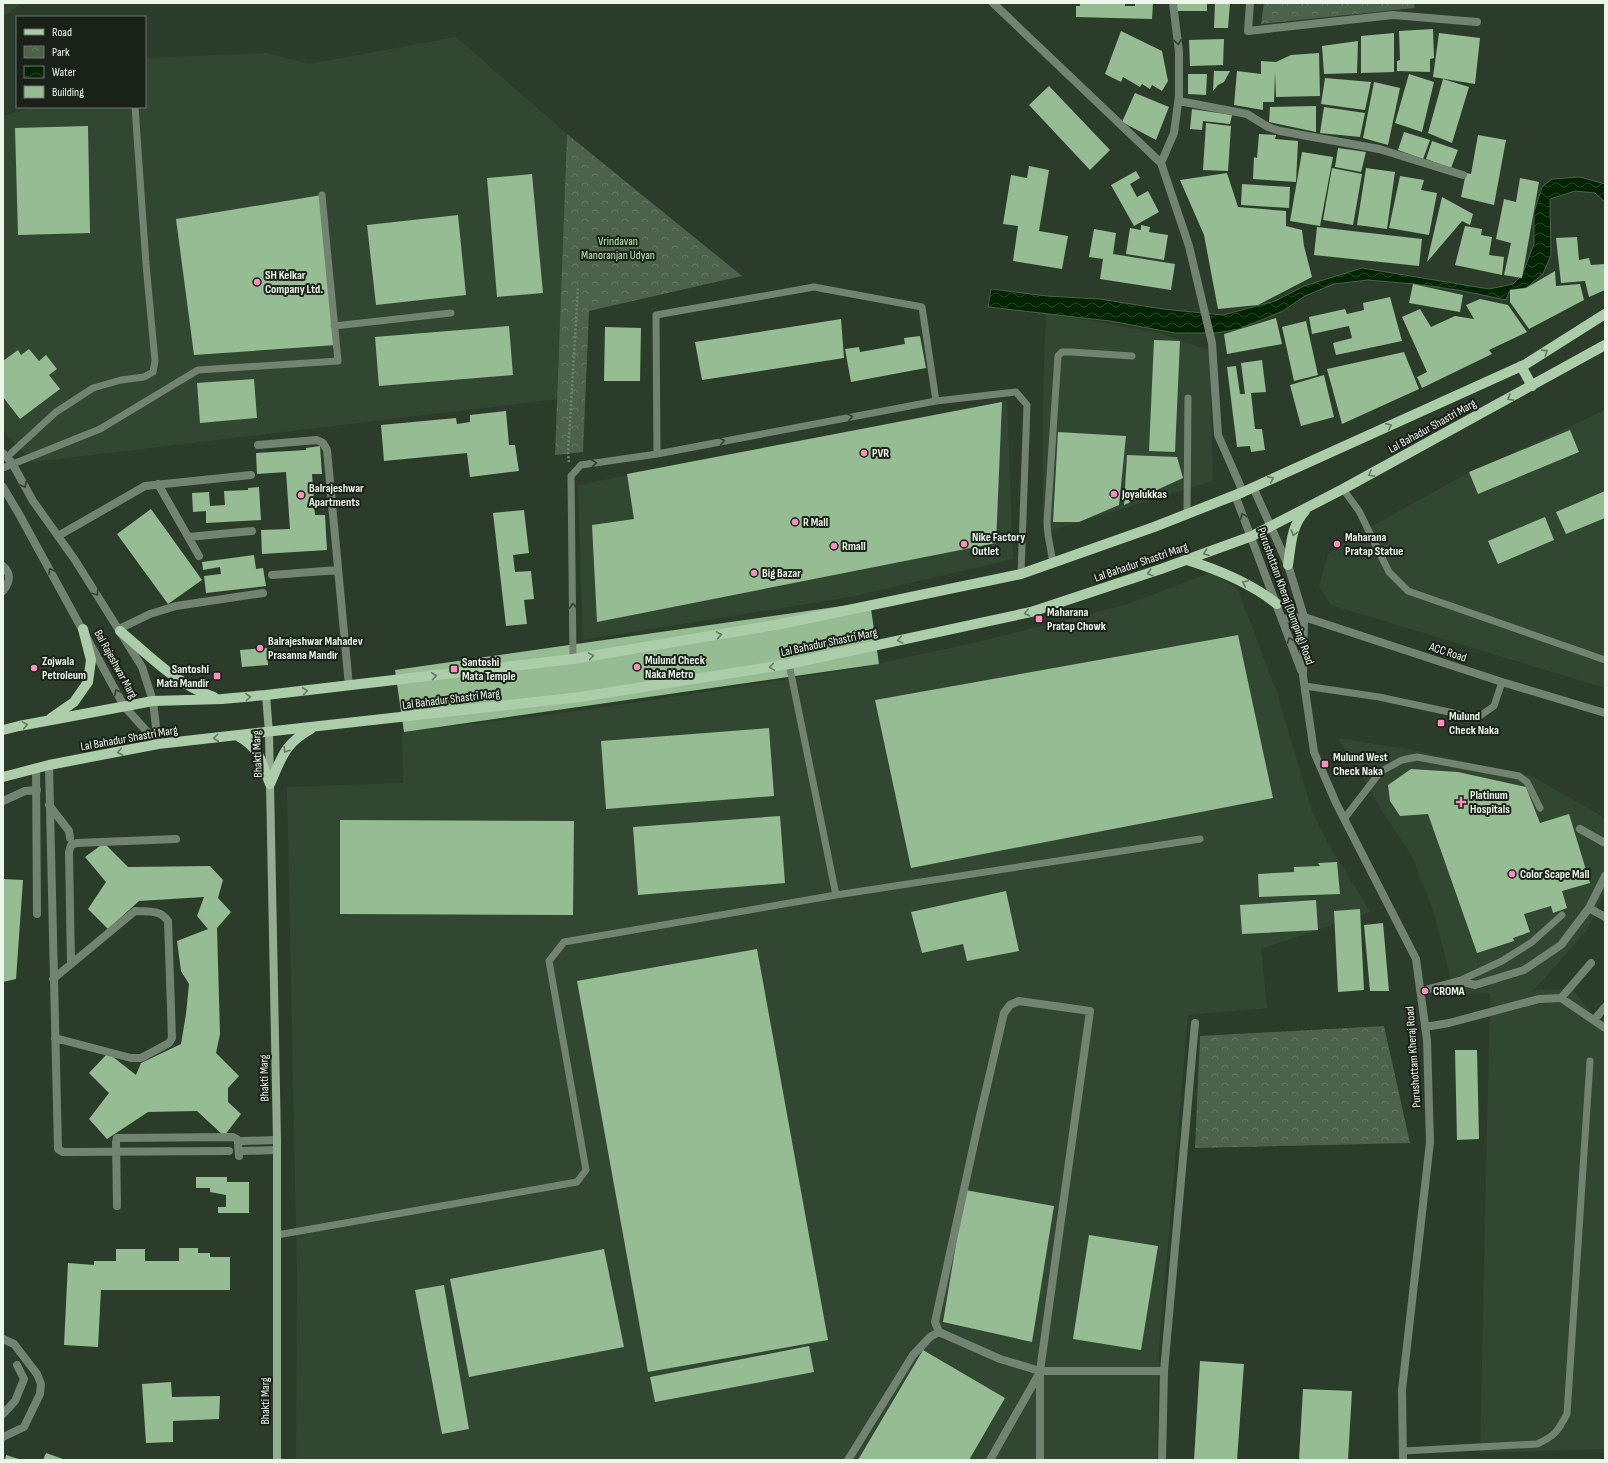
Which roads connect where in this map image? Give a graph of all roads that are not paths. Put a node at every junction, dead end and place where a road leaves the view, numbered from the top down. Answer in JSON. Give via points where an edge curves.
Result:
{"nodes":[{"id":1,"x":993,"y":3,"type":"edge"},
{"id":2,"x":1173,"y":3,"type":"edge"},
{"id":3,"x":1250,"y":3,"type":"edge"},
{"id":4,"x":1477,"y":22,"type":"dead end"},
{"id":5,"x":1179,"y":101,"type":"junction"},
{"id":6,"x":135,"y":108,"type":"edge"},
{"id":7,"x":1161,"y":163,"type":"junction"},
{"id":8,"x":1463,"y":175,"type":"dead end"},
{"id":9,"x":322,"y":195,"type":"dead end"},
{"id":10,"x":452,"y":313,"type":"dead end"},
{"id":11,"x":1605,"y":314,"type":"edge"},
{"id":12,"x":334,"y":326,"type":"junction"},
{"id":13,"x":1605,"y":345,"type":"edge"},
{"id":14,"x":1132,"y":356,"type":"dead end"},
{"id":15,"x":1521,"y":366,"type":"junction"},
{"id":16,"x":1532,"y":386,"type":"junction"},
{"id":17,"x":1188,"y":398,"type":"dead end"},
{"id":18,"x":936,"y":401,"type":"junction"},
{"id":19,"x":258,"y":445,"type":"dead end"},
{"id":20,"x":657,"y":454,"type":"junction"},
{"id":21,"x":7,"y":458,"type":"edge"},
{"id":22,"x":3,"y":468,"type":"edge"},
{"id":23,"x":251,"y":475,"type":"dead end"},
{"id":24,"x":158,"y":484,"type":"junction"},
{"id":25,"x":3,"y":487,"type":"edge"},
{"id":26,"x":1343,"y":489,"type":"junction"},
{"id":27,"x":1244,"y":491,"type":"junction"},
{"id":28,"x":1311,"y":506,"type":"junction"},
{"id":29,"x":1187,"y":514,"type":"junction"},
{"id":30,"x":1271,"y":526,"type":"junction"},
{"id":31,"x":252,"y":531,"type":"dead end"},
{"id":32,"x":58,"y":536,"type":"junction"},
{"id":33,"x":188,"y":536,"type":"junction"},
{"id":34,"x":1252,"y":536,"type":"junction"},
{"id":35,"x":198,"y":556,"type":"dead end"},
{"id":36,"x":1187,"y":560,"type":"junction"},
{"id":37,"x":1053,"y":563,"type":"junction"},
{"id":38,"x":1288,"y":565,"type":"junction"},
{"id":39,"x":3,"y":566,"type":"edge"},
{"id":40,"x":338,"y":570,"type":"junction"},
{"id":41,"x":1021,"y":574,"type":"junction"},
{"id":42,"x":272,"y":575,"type":"dead end"},
{"id":43,"x":3,"y":591,"type":"edge"},
{"id":44,"x":263,"y":593,"type":"dead end"},
{"id":45,"x":1277,"y":604,"type":"junction"},
{"id":46,"x":1304,"y":618,"type":"junction"},
{"id":47,"x":1283,"y":619,"type":"junction"},
{"id":48,"x":83,"y":629,"type":"junction"},
{"id":49,"x":120,"y":630,"type":"junction"},
{"id":50,"x":573,"y":659,"type":"junction"},
{"id":51,"x":1605,"y":660,"type":"edge"},
{"id":52,"x":789,"y":664,"type":"junction"},
{"id":53,"x":1303,"y":676,"type":"junction"},
{"id":54,"x":1502,"y":682,"type":"junction"},
{"id":55,"x":349,"y":686,"type":"junction"},
{"id":56,"x":1305,"y":686,"type":"junction"},
{"id":57,"x":266,"y":695,"type":"junction"},
{"id":58,"x":222,"y":699,"type":"junction"},
{"id":59,"x":153,"y":701,"type":"junction"},
{"id":60,"x":124,"y":706,"type":"junction"},
{"id":61,"x":1605,"y":713,"type":"edge"},
{"id":62,"x":48,"y":721,"type":"junction"},
{"id":63,"x":315,"y":727,"type":"junction"},
{"id":64,"x":3,"y":730,"type":"edge"},
{"id":65,"x":269,"y":733,"type":"junction"},
{"id":66,"x":237,"y":736,"type":"junction"},
{"id":67,"x":158,"y":744,"type":"junction"},
{"id":68,"x":49,"y":765,"type":"junction"},
{"id":69,"x":36,"y":768,"type":"junction"},
{"id":70,"x":3,"y":778,"type":"edge"},
{"id":71,"x":270,"y":784,"type":"junction"},
{"id":72,"x":37,"y":790,"type":"junction"},
{"id":73,"x":3,"y":801,"type":"edge"},
{"id":74,"x":49,"y":805,"type":"junction"},
{"id":75,"x":1540,"y":808,"type":"dead end"},
{"id":76,"x":1344,"y":820,"type":"junction"},
{"id":77,"x":1580,"y":829,"type":"dead end"},
{"id":78,"x":70,"y":838,"type":"dead end"},
{"id":79,"x":176,"y":839,"type":"dead end"},
{"id":80,"x":1200,"y":839,"type":"dead end"},
{"id":81,"x":1605,"y":843,"type":"edge"},
{"id":82,"x":1605,"y":876,"type":"edge"},
{"id":83,"x":836,"y":895,"type":"junction"},
{"id":84,"x":1589,"y":908,"type":"junction"},
{"id":85,"x":37,"y":914,"type":"dead end"},
{"id":86,"x":1562,"y":915,"type":"dead end"},
{"id":87,"x":1605,"y":917,"type":"edge"},
{"id":88,"x":1591,"y":963,"type":"dead end"},
{"id":89,"x":71,"y":964,"type":"junction"},
{"id":90,"x":53,"y":979,"type":"junction"},
{"id":91,"x":1459,"y":981,"type":"junction"},
{"id":92,"x":1421,"y":991,"type":"junction"},
{"id":93,"x":1561,"y":998,"type":"junction"},
{"id":94,"x":1605,"y":1006,"type":"edge"},
{"id":95,"x":1594,"y":1020,"type":"junction"},
{"id":96,"x":1195,"y":1023,"type":"dead end"},
{"id":97,"x":1426,"y":1027,"type":"junction"},
{"id":98,"x":1605,"y":1028,"type":"edge"},
{"id":99,"x":55,"y":1038,"type":"junction"},
{"id":100,"x":1590,"y":1061,"type":"dead end"},
{"id":101,"x":277,"y":1140,"type":"junction"},
{"id":102,"x":243,"y":1141,"type":"dead end"},
{"id":103,"x":277,"y":1150,"type":"junction"},
{"id":104,"x":229,"y":1151,"type":"dead end"},
{"id":105,"x":116,"y":1152,"type":"junction"},
{"id":106,"x":116,"y":1206,"type":"dead end"},
{"id":107,"x":277,"y":1235,"type":"junction"},
{"id":108,"x":939,"y":1332,"type":"junction"},
{"id":109,"x":3,"y":1338,"type":"edge"},
{"id":110,"x":17,"y":1365,"type":"dead end"},
{"id":111,"x":1040,"y":1371,"type":"junction"},
{"id":112,"x":1164,"y":1371,"type":"junction"},
{"id":113,"x":3,"y":1414,"type":"edge"},
{"id":114,"x":3,"y":1437,"type":"edge"},
{"id":115,"x":1403,"y":1451,"type":"junction"},
{"id":116,"x":277,"y":1460,"type":"edge"},
{"id":117,"x":848,"y":1460,"type":"edge"},
{"id":118,"x":990,"y":1460,"type":"edge"},
{"id":119,"x":1040,"y":1460,"type":"edge"},
{"id":120,"x":1162,"y":1460,"type":"edge"},
{"id":121,"x":1403,"y":1460,"type":"edge"}],
"edges":[{"from":1,"to":7,"type":"street"},
{"from":2,"to":5,"type":"street","one_way":true,"via":[[1179,52]]},
{"from":3,"to":4,"type":"street","via":[[1248,31],[1393,15]]},
{"from":5,"to":7,"type":"street","via":[[1174,133]]},
{"from":5,"to":8,"type":"street","via":[[1236,111],[1247,114],[1268,128],[1379,149]]},
{"from":6,"to":21,"type":"lane","via":[[155,361],[153,372],[144,377],[93,388],[56,412]]},
{"from":7,"to":27,"type":"street","via":[[1189,246],[1212,343],[1218,435]]},
{"from":9,"to":12,"type":"lane"},
{"from":10,"to":12,"type":"lane"},
{"from":15,"to":11,"type":"main road","name":"Lal Bahadur Shastri Marg","one_way":true},
{"from":12,"to":21,"type":"lane","via":[[338,361],[198,370],[100,429]]},
{"from":13,"to":16,"type":"main road","name":"Lal Bahadur Shastri Marg"},
{"from":14,"to":37,"type":"lane","via":[[1071,352],[1062,352],[1058,356],[1047,523]]},
{"from":15,"to":16,"type":"main road"},
{"from":27,"to":15,"type":"main road","name":"Lal Bahadur Shastri Marg","one_way":true},
{"from":16,"to":26,"type":"main road","name":"Lal Bahadur Shastri Marg","one_way":true},
{"from":17,"to":29,"type":"lane"},
{"from":20,"to":18,"type":"lane","one_way":true},
{"from":18,"to":20,"type":"lane","via":[[922,307],[814,287],[656,315]]},
{"from":18,"to":41,"type":"lane","via":[[1016,392],[1027,404]]},
{"from":19,"to":40,"type":"street","via":[[317,440],[323,443],[327,450]]},
{"from":50,"to":20,"type":"lane","one_way":true,"via":[[571,476],[581,465]]},
{"from":21,"to":22,"type":"lane"},
{"from":21,"to":32,"type":"street","name":"Bal Rajeshwar Marg","one_way":true},
{"from":23,"to":24,"type":"street"},
{"from":24,"to":32,"type":"street","via":[[145,486]]},
{"from":24,"to":33,"type":"street"},
{"from":48,"to":25,"type":"street","name":"Bal Rajeshwar Marg","one_way":true},
{"from":26,"to":28,"type":"main road","name":"Lal Bahadur Shastri Marg"},
{"from":26,"to":51,"type":"lane","via":[[1359,511],[1388,572],[1408,591]]},
{"from":27,"to":29,"type":"main road","name":"Lal Bahadur Shastri Marg"},
{"from":27,"to":30,"type":"street","name":"Purushottam Kheraj (Dumping) Road"},
{"from":34,"to":27,"type":"street","name":"Purushottam Kheraj (Dumping) Road","one_way":true},
{"from":28,"to":30,"type":"main road","name":"Lal Bahadur Shastri Marg"},
{"from":28,"to":38,"type":"main road","one_way":true,"via":[[1298,520],[1292,537]]},
{"from":29,"to":37,"type":"main road","name":"Lal Bahadur Shastri Marg"},
{"from":30,"to":34,"type":"main road","name":"Lal Bahadur Shastri Marg"},
{"from":30,"to":38,"type":"street","name":"Purushottam Kheraj (Dumping) Road"},
{"from":31,"to":33,"type":"street"},
{"from":32,"to":49,"type":"street","name":"Bal Rajeshwar Marg","one_way":true},
{"from":33,"to":35,"type":"street"},
{"from":34,"to":36,"type":"main road","name":"Lal Bahadur Shastri Marg","one_way":true},
{"from":34,"to":45,"type":"street","name":"Purushottam Kheraj (Dumping) Road"},
{"from":45,"to":36,"type":"main road","one_way":true,"via":[[1249,585]]},
{"from":36,"to":52,"type":"main road","name":"Lal Bahadur Shastri Marg","one_way":true,"via":[[1031,612]]},
{"from":37,"to":41,"type":"main road","name":"Lal Bahadur Shastri Marg"},
{"from":38,"to":46,"type":"street","name":"Purushottam Kheraj (Dumping) Road"},
{"from":39,"to":43,"type":"street","via":[[10,575]]},
{"from":40,"to":42,"type":"street"},
{"from":40,"to":55,"type":"street"},
{"from":50,"to":41,"type":"main road","name":"Lal Bahadur Shastri Marg","one_way":true,"via":[[781,624]]},
{"from":44,"to":49,"type":"street","via":[[176,606],[150,614]]},
{"from":45,"to":47,"type":"street","name":"Purushottam Kheraj (Dumping) Road"},
{"from":46,"to":47,"type":"street","name":"ACC Road"},
{"from":46,"to":53,"type":"street","name":"Purushottam Kheraj (Dumping) Road"},
{"from":46,"to":54,"type":"street","name":"ACC Road"},
{"from":53,"to":47,"type":"street","name":"Purushottam Kheraj (Dumping) Road","one_way":true},
{"from":60,"to":48,"type":"street","name":"Bal Rajeshwar Marg","one_way":true},
{"from":48,"to":62,"type":"main road","via":[[91,660],[88,682],[74,702]]},
{"from":49,"to":58,"type":"main road","via":[[172,676],[199,692]]},
{"from":49,"to":59,"type":"street","name":"Bal Rajeshwar Marg","via":[[142,667]]},
{"from":55,"to":50,"type":"main road","name":"Lal Bahadur Shastri Marg","one_way":true},
{"from":52,"to":63,"type":"main road","name":"Lal Bahadur Shastri Marg","one_way":true,"via":[[580,697]]},
{"from":52,"to":83,"type":"lane"},
{"from":53,"to":56,"type":"street","name":"Purushottam Kheraj Road"},
{"from":54,"to":56,"type":"lane","via":[[1494,706],[1477,718],[1379,697]]},
{"from":54,"to":61,"type":"street","name":"ACC Road"},
{"from":57,"to":55,"type":"main road","name":"Lal Bahadur Shastri Marg","one_way":true},
{"from":56,"to":76,"type":"street","name":"Purushottam Kheraj Road","via":[[1314,752]]},
{"from":58,"to":57,"type":"main road","name":"Lal Bahadur Shastri Marg","one_way":true},
{"from":57,"to":65,"type":"main road","name":"Bhakti Marg"},
{"from":58,"to":59,"type":"main road","name":"Lal Bahadur Shastri Marg"},
{"from":59,"to":60,"type":"main road","name":"Lal Bahadur Shastri Marg"},
{"from":59,"to":67,"type":"street","name":"Bal Rajeshwar Marg"},
{"from":60,"to":62,"type":"main road","name":"Lal Bahadur Shastri Marg"},
{"from":60,"to":67,"type":"street","name":"Bal Rajeshwar Marg"},
{"from":64,"to":62,"type":"main road","name":"Lal Bahadur Shastri Marg","one_way":true},
{"from":63,"to":65,"type":"main road","name":"Lal Bahadur Shastri Marg"},
{"from":63,"to":71,"type":"main road","one_way":true,"via":[[286,748]]},
{"from":65,"to":66,"type":"main road","name":"Lal Bahadur Shastri Marg"},
{"from":65,"to":71,"type":"main road","name":"Bhakti Marg"},
{"from":66,"to":67,"type":"main road","name":"Lal Bahadur Shastri Marg","one_way":true},
{"from":66,"to":71,"type":"main road","via":[[249,742],[256,750]]},
{"from":67,"to":68,"type":"main road","name":"Lal Bahadur Shastri Marg","one_way":true},
{"from":68,"to":69,"type":"main road","name":"Lal Bahadur Shastri Marg"},
{"from":68,"to":74,"type":"street"},
{"from":69,"to":70,"type":"main road","name":"Lal Bahadur Shastri Marg"},
{"from":69,"to":72,"type":"street"},
{"from":71,"to":101,"type":"main road","name":"Bhakti Marg"},
{"from":72,"to":73,"type":"street","via":[[25,791]]},
{"from":72,"to":85,"type":"street"},
{"from":74,"to":78,"type":"street","via":[[69,831]]},
{"from":74,"to":90,"type":"street"},
{"from":75,"to":76,"type":"lane","via":[[1527,782],[1519,776],[1417,757],[1402,760],[1380,772]]},
{"from":76,"to":92,"type":"street","name":"Purushottam Kheraj Road","via":[[1416,959]]},
{"from":77,"to":81,"type":"street"},
{"from":79,"to":89,"type":"street","via":[[71,845]]},
{"from":80,"to":83,"type":"lane"},
{"from":82,"to":84,"type":"street"},
{"from":83,"to":107,"type":"lane","via":[[564,942],[549,961],[586,1170],[577,1182]]},
{"from":84,"to":87,"type":"street"},
{"from":84,"to":91,"type":"street","via":[[1561,945],[1524,970],[1475,985]]},
{"from":86,"to":91,"type":"lane","via":[[1520,950]]},
{"from":88,"to":93,"type":"street"},
{"from":89,"to":90,"type":"street"},
{"from":89,"to":99,"type":"street","via":[[135,911],[158,912],[164,916],[168,921],[172,1038],[169,1044],[141,1058],[130,1058]]},
{"from":90,"to":99,"type":"street"},
{"from":91,"to":92,"type":"street"},
{"from":92,"to":97,"type":"street","name":"Purushottam Kheraj Road"},
{"from":93,"to":95,"type":"street"},
{"from":93,"to":97,"type":"street","via":[[1539,999]]},
{"from":94,"to":95,"type":"street"},
{"from":95,"to":98,"type":"street"},
{"from":96,"to":112,"type":"street"},
{"from":97,"to":115,"type":"street","name":"Purushottam Kheraj Road","via":[[1430,1142],[1402,1390]]},
{"from":99,"to":105,"type":"street","via":[[58,1149],[63,1152]]},
{"from":100,"to":115,"type":"lane","via":[[1567,1414],[1559,1430],[1537,1444]]},
{"from":101,"to":102,"type":"street"},
{"from":101,"to":103,"type":"main road","name":"Bhakti Marg"},
{"from":103,"to":105,"type":"street","via":[[241,1154],[237,1139],[233,1137],[121,1137],[116,1142]]},
{"from":103,"to":107,"type":"main road","name":"Bhakti Marg"},
{"from":104,"to":105,"type":"street"},
{"from":105,"to":106,"type":"street"},
{"from":107,"to":116,"type":"main road","name":"Bhakti Marg"},
{"from":108,"to":111,"type":"street","via":[[1000,1359]]},
{"from":108,"to":111,"type":"street","via":[[936,1322],[939,1305],[1004,1013],[1010,1005],[1019,1001],[1090,1011]]},
{"from":108,"to":117,"type":"street","via":[[930,1337],[913,1355]]},
{"from":109,"to":114,"type":"street","via":[[14,1344],[37,1374],[41,1384],[40,1394],[24,1427]]},
{"from":110,"to":113,"type":"street","via":[[24,1379],[15,1401]]},
{"from":111,"to":112,"type":"street"},
{"from":111,"to":118,"type":"street"},
{"from":111,"to":119,"type":"street"},
{"from":112,"to":120,"type":"street"},
{"from":115,"to":121,"type":"street","name":"Purushottam Kheraj Road"}]}
